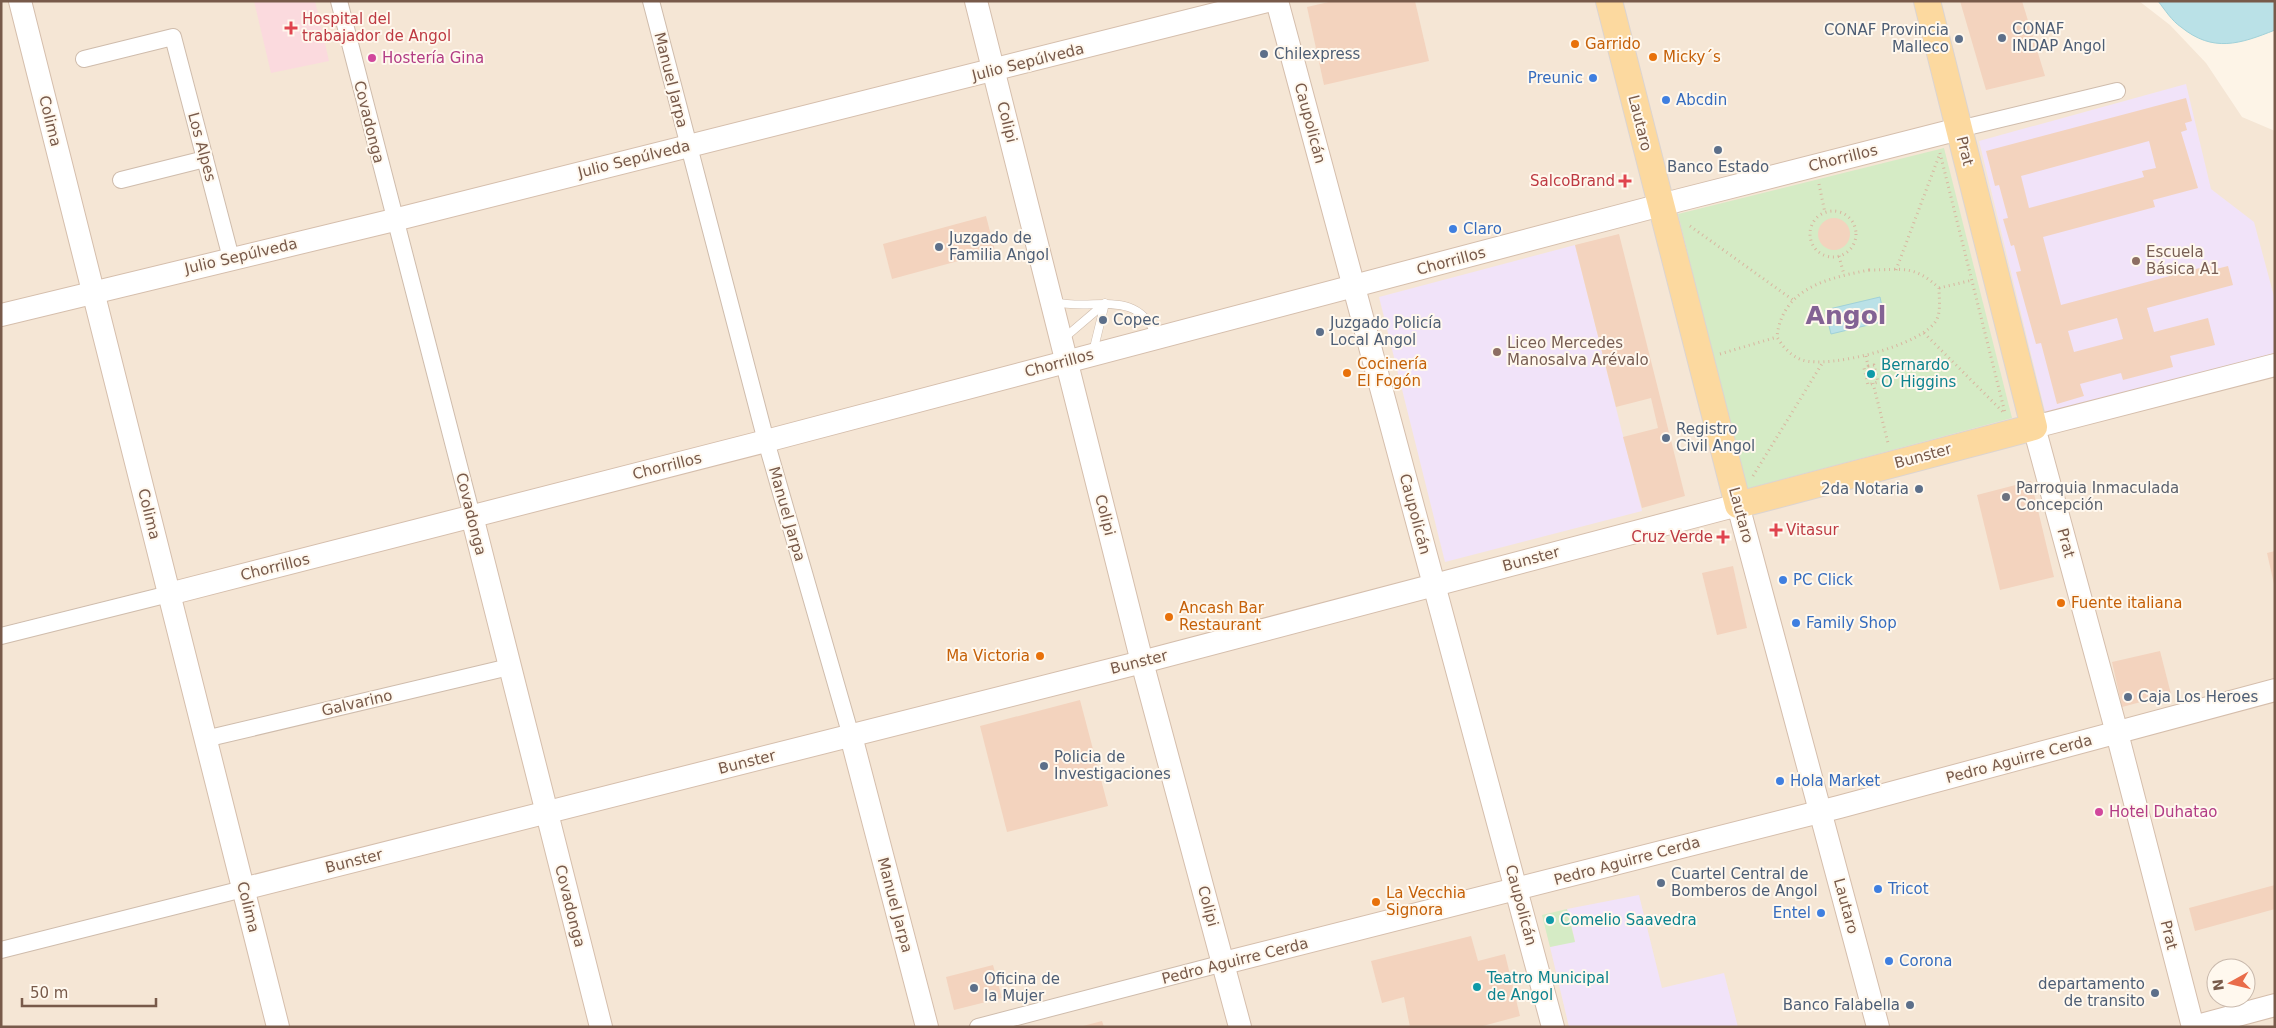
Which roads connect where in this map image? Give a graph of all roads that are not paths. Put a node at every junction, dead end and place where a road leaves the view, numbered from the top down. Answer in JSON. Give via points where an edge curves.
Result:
{"nodes":[{"id":1,"x":20,"y":1,"type":"edge"},
{"id":2,"x":339,"y":1,"type":"edge"},
{"id":3,"x":651,"y":1,"type":"edge"},
{"id":4,"x":976,"y":1,"type":"edge"},
{"id":5,"x":1267,"y":1,"type":"edge"},
{"id":6,"x":1277,"y":1,"type":"edge"},
{"id":7,"x":1609,"y":1,"type":"edge"},
{"id":8,"x":1927,"y":1,"type":"edge"},
{"id":9,"x":84,"y":59,"type":"dead end"},
{"id":10,"x":994,"y":70,"type":"junction"},
{"id":11,"x":2117,"y":90,"type":"dead end"},
{"id":12,"x":1947,"y":140,"type":"junction"},
{"id":13,"x":687,"y":145,"type":"junction"},
{"id":14,"x":205,"y":159,"type":"junction"},
{"id":15,"x":121,"y":180,"type":"dead end"},
{"id":16,"x":1661,"y":205,"type":"junction"},
{"id":17,"x":394,"y":220,"type":"junction"},
{"id":18,"x":231,"y":258,"type":"junction"},
{"id":19,"x":1354,"y":287,"type":"junction"},
{"id":20,"x":93,"y":292,"type":"junction"},
{"id":21,"x":1053,"y":301,"type":"junction"},
{"id":22,"x":1105,"y":303,"type":"junction"},
{"id":23,"x":1,"y":315,"type":"edge"},
{"id":24,"x":1157,"y":338,"type":"junction"},
{"id":25,"x":1064,"y":351,"type":"junction"},
{"id":26,"x":1092,"y":354,"type":"junction"},
{"id":27,"x":2275,"y":365,"type":"edge"},
{"id":28,"x":2034,"y":426,"type":"junction"},
{"id":29,"x":766,"y":441,"type":"junction"},
{"id":30,"x":1738,"y":505,"type":"junction"},
{"id":31,"x":472,"y":516,"type":"junction"},
{"id":32,"x":1434,"y":585,"type":"junction"},
{"id":33,"x":169,"y":594,"type":"junction"},
{"id":34,"x":1,"y":636,"type":"edge"},
{"id":35,"x":1142,"y":662,"type":"junction"},
{"id":36,"x":509,"y":667,"type":"junction"},
{"id":37,"x":2275,"y":690,"type":"edge"},
{"id":38,"x":2118,"y":733,"type":"junction"},
{"id":39,"x":851,"y":736,"type":"junction"},
{"id":40,"x":205,"y":738,"type":"junction"},
{"id":41,"x":1821,"y":811,"type":"junction"},
{"id":42,"x":546,"y":813,"type":"junction"},
{"id":43,"x":243,"y":889,"type":"junction"},
{"id":44,"x":1517,"y":890,"type":"junction"},
{"id":45,"x":1,"y":950,"type":"edge"},
{"id":46,"x":1224,"y":963,"type":"junction"},
{"id":47,"x":2275,"y":1005,"type":"edge"},
{"id":48,"x":278,"y":1027,"type":"edge"},
{"id":49,"x":601,"y":1027,"type":"edge"},
{"id":50,"x":927,"y":1027,"type":"edge"},
{"id":51,"x":978,"y":1027,"type":"edge"},
{"id":52,"x":1240,"y":1027,"type":"edge"},
{"id":53,"x":1553,"y":1027,"type":"edge"},
{"id":54,"x":1878,"y":1027,"type":"edge"},
{"id":55,"x":2193,"y":1027,"type":"edge"}],
"edges":[{"from":1,"to":20,"type":"street","name":"Colima"},
{"from":2,"to":17,"type":"street","name":"Covadonga"},
{"from":3,"to":13,"type":"street","name":"Manuel Jarpa"},
{"from":4,"to":10,"type":"street","name":"Colipi"},
{"from":5,"to":10,"type":"street","name":"Julio Sepúlveda","via":[[1219,10]]},
{"from":6,"to":19,"type":"street","name":"Caupolicán"},
{"from":7,"to":16,"type":"main road","name":"Lautaro"},
{"from":8,"to":12,"type":"main road","name":"Prat"},
{"from":9,"to":14,"type":"street","name":"Los Alpes","via":[[173,37]]},
{"from":10,"to":13,"type":"street","name":"Julio Sepúlveda"},
{"from":10,"to":21,"type":"street","name":"Colipi"},
{"from":11,"to":12,"type":"street","name":"Chorrillos"},
{"from":12,"to":16,"type":"street","name":"Chorrillos","via":[[1814,166]]},
{"from":12,"to":28,"type":"main road","name":"Prat","via":[[1984,277]]},
{"from":13,"to":17,"type":"street","name":"Julio Sepúlveda"},
{"from":13,"to":29,"type":"street","name":"Manuel Jarpa"},
{"from":14,"to":15,"type":"street"},
{"from":14,"to":18,"type":"street","name":"Los Alpes"},
{"from":16,"to":19,"type":"street","name":"Chorrillos"},
{"from":16,"to":30,"type":"main road","name":"Lautaro"},
{"from":17,"to":18,"type":"street","name":"Julio Sepúlveda"},
{"from":17,"to":31,"type":"street","name":"Covadonga"},
{"from":18,"to":20,"type":"street","name":"Julio Sepúlveda"},
{"from":19,"to":24,"type":"street","name":"Chorrillos"},
{"from":19,"to":32,"type":"street","name":"Caupolicán"},
{"from":20,"to":23,"type":"street","name":"Julio Sepúlveda"},
{"from":20,"to":33,"type":"street","name":"Colima"},
{"from":21,"to":22,"type":"lane","via":[[1080,306]]},
{"from":21,"to":25,"type":"street","name":"Colipi"},
{"from":22,"to":24,"type":"lane","via":[[1122,305],[1138,312],[1153,328]]},
{"from":22,"to":25,"type":"lane"},
{"from":22,"to":26,"type":"lane"},
{"from":24,"to":26,"type":"street","name":"Chorrillos"},
{"from":25,"to":26,"type":"street","name":"Chorrillos"},
{"from":25,"to":29,"type":"street","name":"Chorrillos"},
{"from":25,"to":35,"type":"street","name":"Colipi"},
{"from":27,"to":28,"type":"street","name":"Bunster"},
{"from":28,"to":30,"type":"main road","name":"Bunster"},
{"from":28,"to":38,"type":"street","name":"Prat"},
{"from":29,"to":31,"type":"street","name":"Chorrillos"},
{"from":29,"to":39,"type":"street","name":"Manuel Jarpa"},
{"from":30,"to":32,"type":"street","name":"Bunster"},
{"from":30,"to":41,"type":"street","name":"Lautaro"},
{"from":31,"to":33,"type":"street","name":"Chorrillos"},
{"from":31,"to":36,"type":"street","name":"Covadonga"},
{"from":32,"to":35,"type":"street","name":"Bunster"},
{"from":32,"to":44,"type":"street","name":"Caupolicán"},
{"from":33,"to":34,"type":"street","name":"Chorrillos"},
{"from":33,"to":40,"type":"street","name":"Colima"},
{"from":35,"to":39,"type":"street","name":"Bunster"},
{"from":35,"to":46,"type":"street","name":"Colipi"},
{"from":36,"to":40,"type":"street","name":"Galvarino"},
{"from":36,"to":42,"type":"street","name":"Covadonga"},
{"from":37,"to":38,"type":"street","name":"Pedro Aguirre Cerda"},
{"from":38,"to":41,"type":"street","name":"Pedro Aguirre Cerda"},
{"from":38,"to":55,"type":"street","name":"Prat"},
{"from":39,"to":42,"type":"street","name":"Bunster"},
{"from":39,"to":50,"type":"street","name":"Manuel Jarpa"},
{"from":40,"to":43,"type":"street","name":"Colima"},
{"from":41,"to":44,"type":"street","name":"Pedro Aguirre Cerda"},
{"from":41,"to":54,"type":"street","name":"Lautaro"},
{"from":42,"to":43,"type":"street","name":"Bunster"},
{"from":42,"to":49,"type":"street","name":"Covadonga"},
{"from":43,"to":45,"type":"street","name":"Bunster"},
{"from":43,"to":48,"type":"street","name":"Colima"},
{"from":44,"to":46,"type":"street","name":"Pedro Aguirre Cerda"},
{"from":44,"to":53,"type":"street","name":"Caupolicán"},
{"from":46,"to":51,"type":"street","name":"Pedro Aguirre Cerda"},
{"from":46,"to":52,"type":"street","name":"Colipi"},
{"from":47,"to":55,"type":"street"}]}
